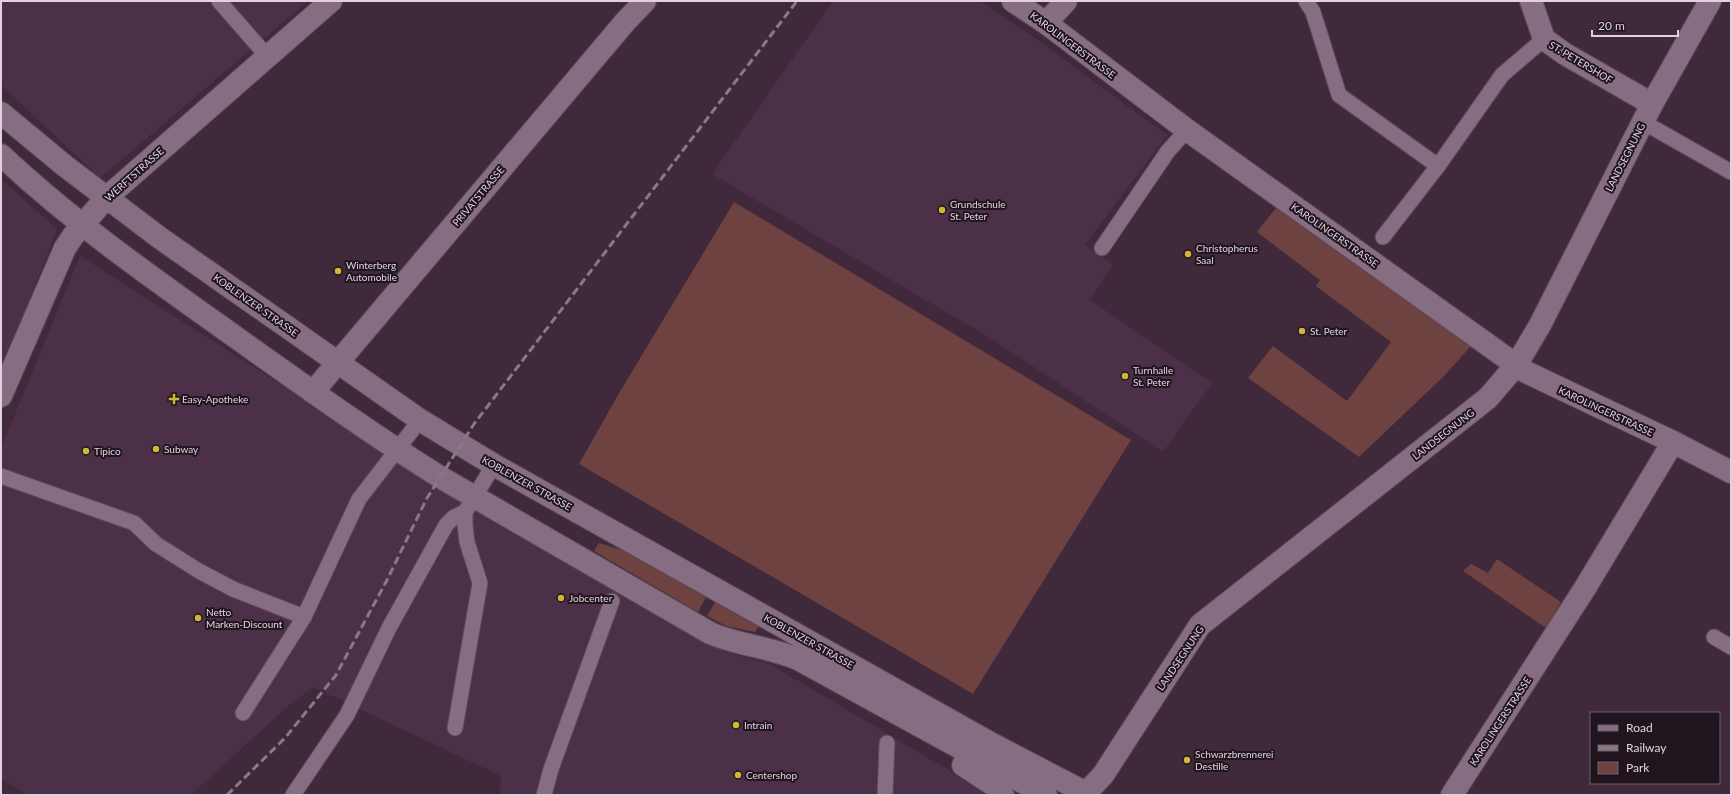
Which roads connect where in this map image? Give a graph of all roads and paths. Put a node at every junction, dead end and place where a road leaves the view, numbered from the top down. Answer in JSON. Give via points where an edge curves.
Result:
{"nodes":[{"id":1,"x":219,"y":1,"type":"edge"},
{"id":2,"x":331,"y":1,"type":"edge"},
{"id":3,"x":645,"y":1,"type":"edge"},
{"id":4,"x":1013,"y":1,"type":"edge"},
{"id":5,"x":1066,"y":1,"type":"edge"},
{"id":6,"x":1306,"y":1,"type":"edge"},
{"id":7,"x":1531,"y":1,"type":"edge"},
{"id":8,"x":1710,"y":1,"type":"edge"},
{"id":9,"x":1046,"y":23,"type":"junction"},
{"id":10,"x":1544,"y":39,"type":"junction"},
{"id":11,"x":267,"y":56,"type":"junction"},
{"id":12,"x":1,"y":113,"type":"edge"},
{"id":13,"x":1647,"y":113,"type":"junction"},
{"id":14,"x":1187,"y":130,"type":"junction"},
{"id":15,"x":1,"y":155,"type":"edge"},
{"id":16,"x":1438,"y":166,"type":"junction"},
{"id":17,"x":1731,"y":172,"type":"edge"},
{"id":18,"x":106,"y":198,"type":"junction"},
{"id":19,"x":82,"y":225,"type":"junction"},
{"id":20,"x":1383,"y":237,"type":"dead end"},
{"id":21,"x":1102,"y":248,"type":"dead end"},
{"id":22,"x":337,"y":362,"type":"junction"},
{"id":23,"x":1517,"y":364,"type":"junction"},
{"id":24,"x":2,"y":388,"type":"edge"},
{"id":25,"x":313,"y":392,"type":"junction"},
{"id":26,"x":420,"y":420,"type":"junction"},
{"id":27,"x":1673,"y":442,"type":"junction"},
{"id":28,"x":397,"y":450,"type":"junction"},
{"id":29,"x":494,"y":465,"type":"junction"},
{"id":30,"x":1731,"y":472,"type":"edge"},
{"id":31,"x":1,"y":476,"type":"edge"},
{"id":32,"x":470,"y":505,"type":"junction"},
{"id":33,"x":612,"y":601,"type":"dead end"},
{"id":34,"x":304,"y":617,"type":"junction"},
{"id":35,"x":1714,"y":637,"type":"dead end"},
{"id":36,"x":1731,"y":647,"type":"edge"},
{"id":37,"x":243,"y":713,"type":"dead end"},
{"id":38,"x":455,"y":728,"type":"dead end"},
{"id":39,"x":926,"y":730,"type":"junction"},
{"id":40,"x":887,"y":743,"type":"dead end"},
{"id":41,"x":293,"y":795,"type":"edge"},
{"id":42,"x":544,"y":795,"type":"edge"},
{"id":43,"x":885,"y":795,"type":"edge"},
{"id":44,"x":1003,"y":795,"type":"edge"},
{"id":45,"x":1046,"y":795,"type":"edge"},
{"id":46,"x":1085,"y":795,"type":"edge"},
{"id":47,"x":1452,"y":795,"type":"edge"}],
"edges":[{"from":1,"to":11,"type":"lane"},
{"from":2,"to":11,"type":"street","name":"WERFTSTRASSE"},
{"from":3,"to":22,"type":"street","name":"PRIVATSTRASSE"},
{"from":4,"to":9,"type":"street","name":"KAROLINGERSTRASSE"},
{"from":5,"to":9,"type":"street"},
{"from":6,"to":16,"type":"lane","via":[[1314,12],[1339,95]]},
{"from":7,"to":10,"type":"street","name":"ST. PETERSHOF"},
{"from":8,"to":13,"type":"street","name":"LANDSEGNUNG"},
{"from":9,"to":14,"type":"street","name":"KAROLINGERSTRASSE"},
{"from":10,"to":13,"type":"street","name":"ST. PETERSHOF"},
{"from":10,"to":16,"type":"lane","via":[[1502,75]]},
{"from":11,"to":18,"type":"street","name":"WERFTSTRASSE"},
{"from":12,"to":18,"type":"street","name":"KOBLENZER STRASSE"},
{"from":13,"to":17,"type":"lane"},
{"from":13,"to":23,"type":"street","name":"LANDSEGNUNG","via":[[1540,325]]},
{"from":14,"to":21,"type":"lane","via":[[1168,151]]},
{"from":14,"to":23,"type":"street","name":"KAROLINGERSTRASSE"},
{"from":15,"to":19,"type":"street","name":"KOBLENZER STRASSE"},
{"from":16,"to":20,"type":"lane"},
{"from":18,"to":19,"type":"street","name":"WERFTSTRASSE"},
{"from":18,"to":22,"type":"street","name":"KOBLENZER STRASSE"},
{"from":19,"to":24,"type":"street","name":"WERFTSTRASSE","via":[[57,263]]},
{"from":19,"to":25,"type":"street","name":"KOBLENZER STRASSE","via":[[138,268]]},
{"from":22,"to":25,"type":"street","name":"PRIVATSTRASSE"},
{"from":22,"to":26,"type":"street","name":"KOBLENZER STRASSE"},
{"from":23,"to":27,"type":"street","name":"KAROLINGERSTRASSE","via":[[1526,372]]},
{"from":23,"to":46,"type":"street","name":"LANDSEGNUNG","via":[[1488,398],[1200,625],[1103,775]]},
{"from":25,"to":28,"type":"street","name":"KOBLENZER STRASSE"},
{"from":26,"to":28,"type":"lane"},
{"from":26,"to":29,"type":"street","name":"KOBLENZER STRASSE"},
{"from":27,"to":30,"type":"street","name":"KAROLINGERSTRASSE"},
{"from":27,"to":47,"type":"street","name":"KAROLINGERSTRASSE","via":[[1522,687]]},
{"from":28,"to":32,"type":"street","name":"KOBLENZER STRASSE"},
{"from":28,"to":34,"type":"lane","via":[[359,499]]},
{"from":29,"to":32,"type":"lane"},
{"from":29,"to":46,"type":"street","name":"KOBLENZER STRASSE"},
{"from":31,"to":34,"type":"lane","via":[[134,523],[156,544],[199,571],[233,589]]},
{"from":32,"to":38,"type":"lane","via":[[465,525],[467,542],[480,583]]},
{"from":32,"to":39,"type":"street","name":"KOBLENZER STRASSE","via":[[710,633],[798,659]]},
{"from":32,"to":41,"type":"lane","via":[[446,525],[389,628],[347,715]]},
{"from":33,"to":42,"type":"lane"},
{"from":34,"to":37,"type":"lane"},
{"from":35,"to":36,"type":"lane"},
{"from":39,"to":44,"type":"street","via":[[955,758],[987,780]]},
{"from":39,"to":45,"type":"street","name":"KOBLENZER STRASSE"},
{"from":40,"to":43,"type":"lane"}]}
